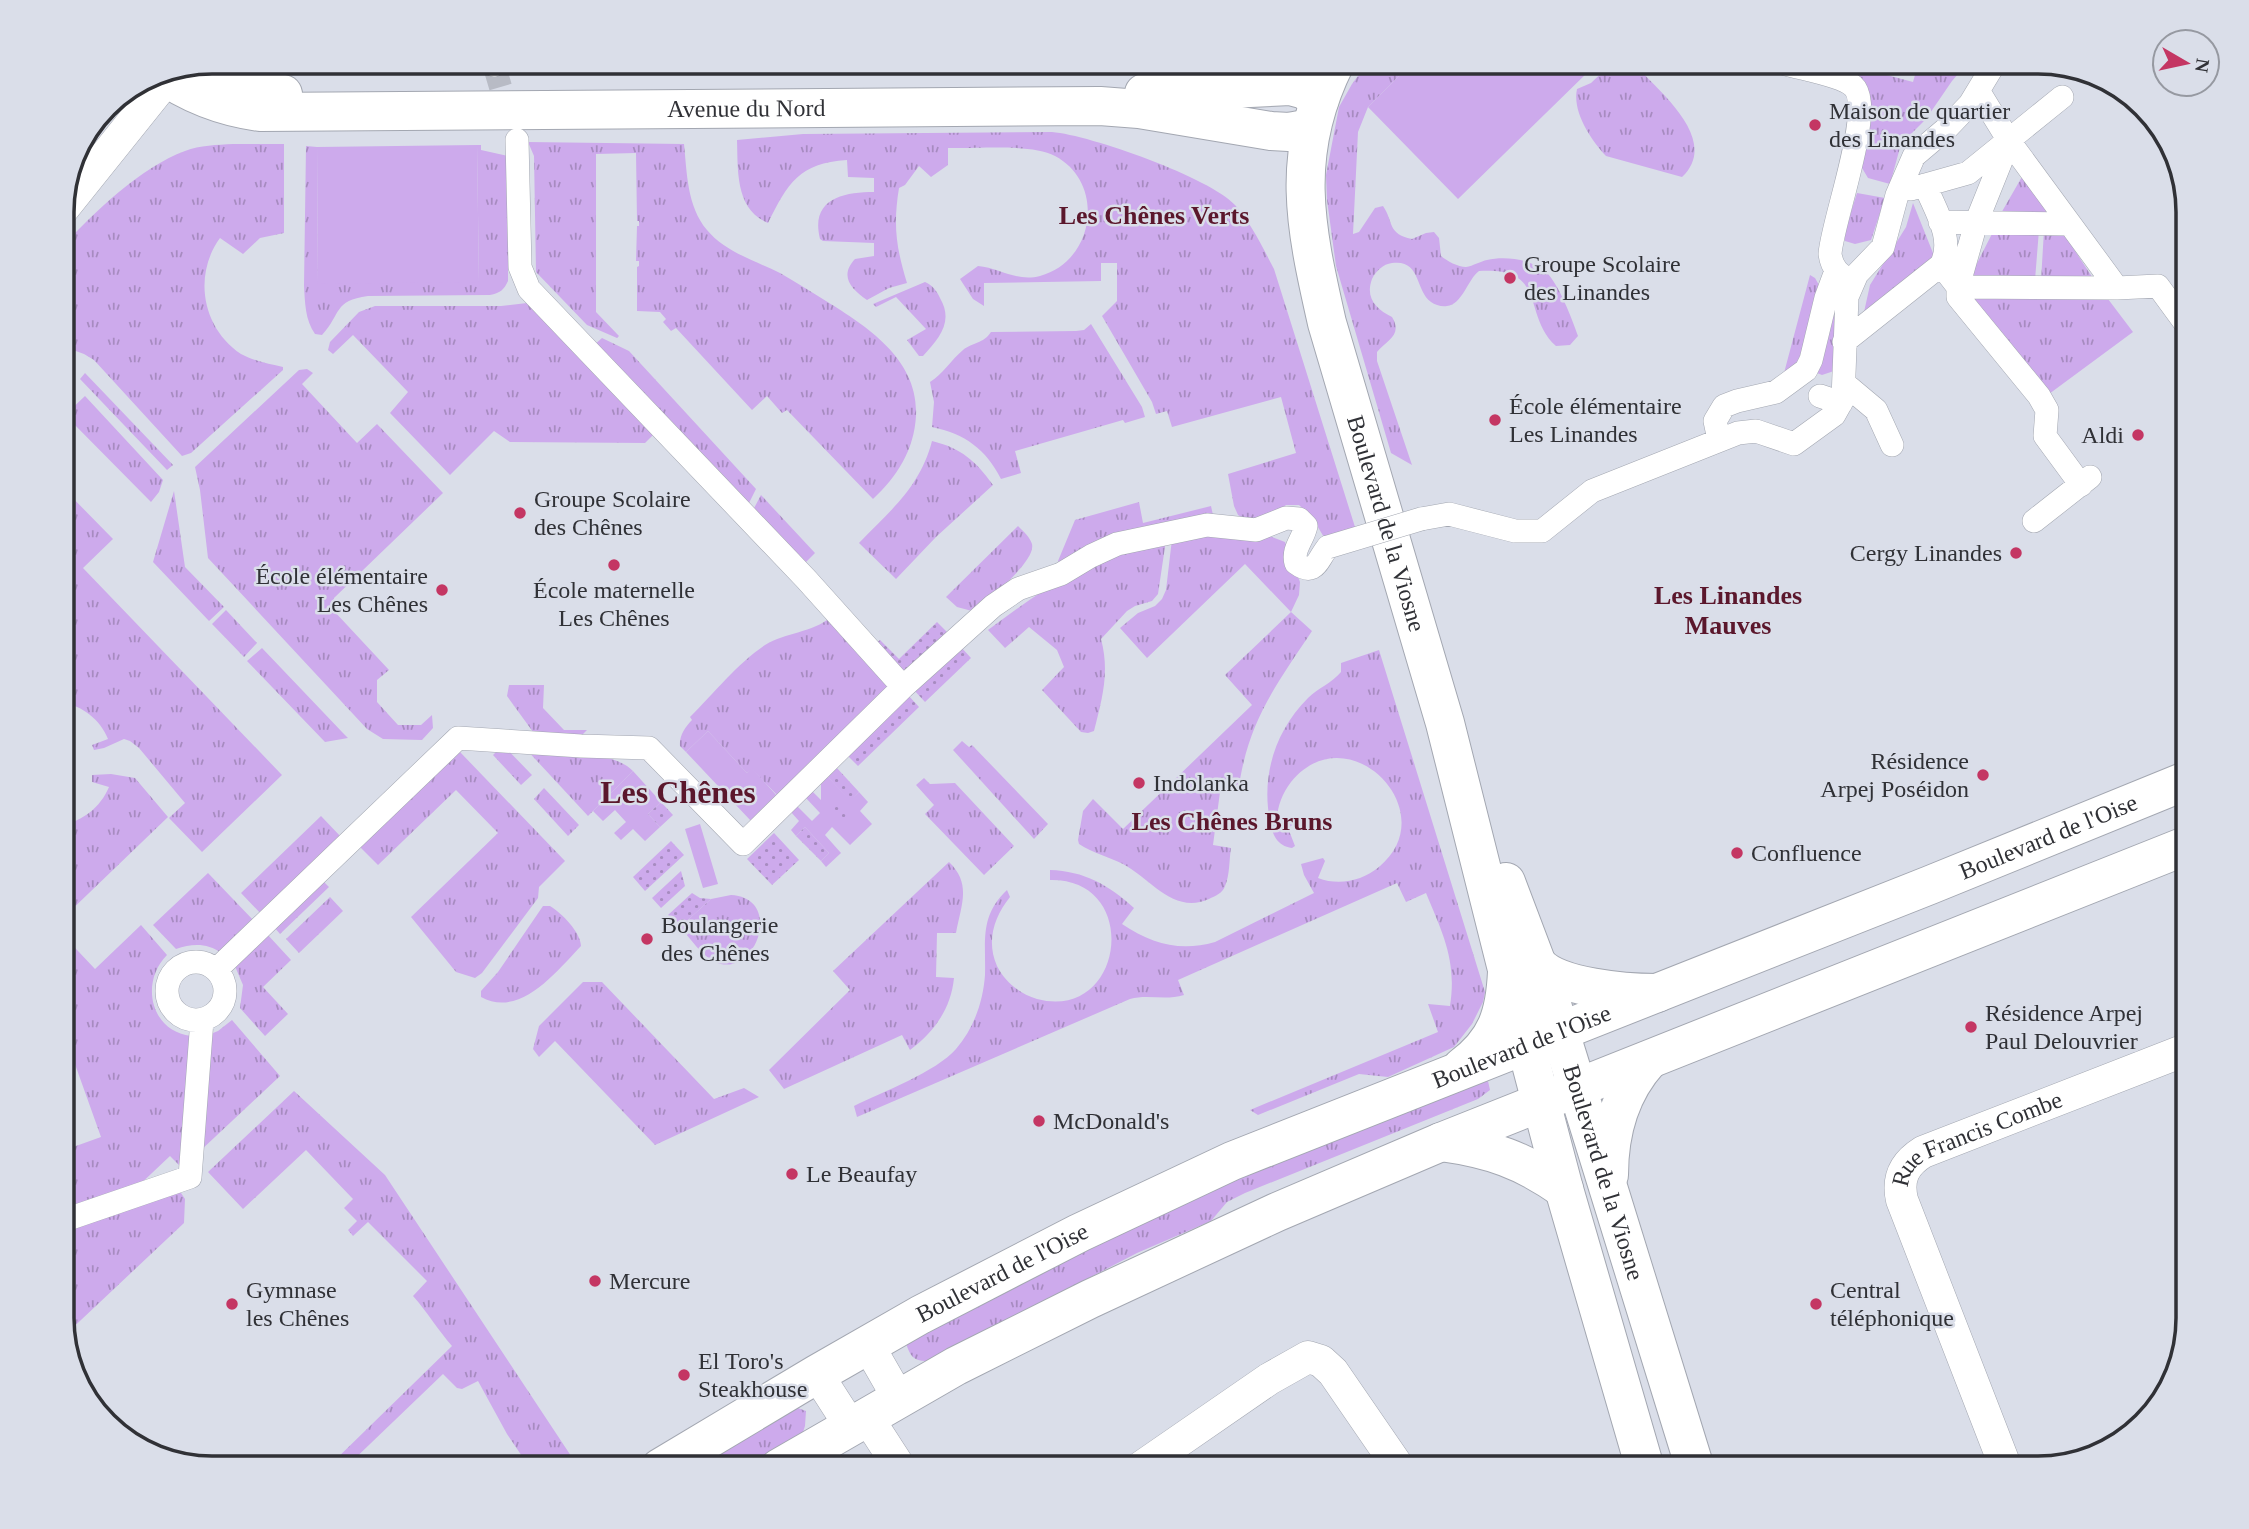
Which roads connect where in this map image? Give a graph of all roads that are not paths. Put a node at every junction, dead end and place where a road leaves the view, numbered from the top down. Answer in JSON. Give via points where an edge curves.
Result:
{"nodes":[{"id":1,"x":199,"y":74,"type":"edge"},
{"id":2,"x":1326,"y":74,"type":"edge"},
{"id":3,"x":1820,"y":74,"type":"edge"},
{"id":4,"x":1989,"y":74,"type":"edge"},
{"id":5,"x":176,"y":79,"type":"edge"},
{"id":6,"x":1979,"y":92,"type":"junction"},
{"id":7,"x":2062,"y":97,"type":"dead end"},
{"id":8,"x":1304,"y":102,"type":"edge"},
{"id":9,"x":517,"y":140,"type":"tunnel mouth"},
{"id":10,"x":2009,"y":141,"type":"junction"},
{"id":11,"x":1925,"y":185,"type":"junction"},
{"id":12,"x":1893,"y":191,"type":"junction"},
{"id":13,"x":75,"y":195,"type":"edge"},
{"id":14,"x":1940,"y":222,"type":"junction"},
{"id":15,"x":1976,"y":223,"type":"junction"},
{"id":16,"x":2070,"y":224,"type":"junction"},
{"id":17,"x":1941,"y":265,"type":"junction"},
{"id":18,"x":1844,"y":276,"type":"junction"},
{"id":19,"x":1958,"y":286,"type":"junction"},
{"id":20,"x":2117,"y":288,"type":"junction"},
{"id":21,"x":2176,"y":311,"type":"edge"},
{"id":22,"x":1844,"y":342,"type":"junction"},
{"id":23,"x":1819,"y":391,"type":"junction"},
{"id":24,"x":1719,"y":440,"type":"junction"},
{"id":25,"x":1892,"y":444,"type":"dead end"},
{"id":26,"x":2034,"y":521,"type":"dead end"},
{"id":27,"x":903,"y":687,"type":"junction"},
{"id":28,"x":2176,"y":784,"type":"edge"},
{"id":29,"x":2176,"y":850,"type":"edge"},
{"id":30,"x":1522,"y":968,"type":"junction"},
{"id":31,"x":216,"y":970,"type":"junction"},
{"id":32,"x":1657,"y":993,"type":"junction"},
{"id":33,"x":202,"y":1020,"type":"junction"},
{"id":34,"x":1543,"y":1038,"type":"junction"},
{"id":35,"x":2176,"y":1054,"type":"edge"},
{"id":36,"x":1649,"y":1060,"type":"junction"},
{"id":37,"x":1451,"y":1075,"type":"junction"},
{"id":38,"x":1577,"y":1088,"type":"junction"},
{"id":39,"x":1541,"y":1103,"type":"junction"},
{"id":40,"x":1441,"y":1142,"type":"junction"},
{"id":41,"x":1564,"y":1189,"type":"junction"},
{"id":42,"x":1609,"y":1194,"type":"junction"},
{"id":43,"x":74,"y":1217,"type":"edge"},
{"id":44,"x":867,"y":1345,"type":"junction"},
{"id":45,"x":817,"y":1374,"type":"junction"},
{"id":46,"x":872,"y":1414,"type":"junction"},
{"id":47,"x":680,"y":1456,"type":"edge"},
{"id":48,"x":800,"y":1456,"type":"edge"},
{"id":49,"x":895,"y":1456,"type":"edge"},
{"id":50,"x":1157,"y":1456,"type":"edge"},
{"id":51,"x":1391,"y":1456,"type":"edge"},
{"id":52,"x":1642,"y":1456,"type":"edge"},
{"id":53,"x":1691,"y":1456,"type":"edge"},
{"id":54,"x":2001,"y":1456,"type":"edge"}],
"edges":[{"from":1,"to":8,"type":"main road","name":"Avenue du Nord","via":[[306,96],[1169,93]]},
{"from":2,"to":8,"type":"main road"},
{"from":3,"to":18,"type":"street","via":[[1851,83],[1861,108],[1852,183],[1830,247],[1831,264]]},
{"from":4,"to":6,"type":"street"},
{"from":5,"to":13,"type":"street"},
{"from":6,"to":10,"type":"street"},
{"from":6,"to":12,"type":"street","via":[[1914,156]]},
{"from":7,"to":10,"type":"street"},
{"from":8,"to":30,"type":"main road","name":"Boulevard de la Viosne","via":[[1304,188],[1327,323]]},
{"from":9,"to":27,"type":"street","via":[[520,267],[528,289]]},
{"from":10,"to":11,"type":"street","via":[[1968,173]]},
{"from":10,"to":15,"type":"street"},
{"from":10,"to":16,"type":"street"},
{"from":11,"to":12,"type":"street"},
{"from":11,"to":14,"type":"street"},
{"from":12,"to":18,"type":"street","via":[[1883,247],[1857,274]]},
{"from":14,"to":15,"type":"street"},
{"from":14,"to":17,"type":"street","via":[[1947,248]]},
{"from":15,"to":16,"type":"street"},
{"from":15,"to":19,"type":"street"},
{"from":16,"to":20,"type":"street"},
{"from":17,"to":19,"type":"street"},
{"from":17,"to":22,"type":"street"},
{"from":18,"to":22,"type":"street"},
{"from":18,"to":23,"type":"street","via":[[1826,298],[1806,370]]},
{"from":19,"to":20,"type":"street"},
{"from":19,"to":26,"type":"street","via":[[1958,297],[2039,396],[2047,410],[2045,436],[2085,481]]},
{"from":20,"to":21,"type":"street","via":[[2158,286]]},
{"from":22,"to":23,"type":"street"},
{"from":23,"to":24,"type":"street","via":[[1776,392],[1724,406],[1716,421]]},
{"from":23,"to":24,"type":"street","via":[[1834,415],[1794,444],[1756,431]]},
{"from":23,"to":25,"type":"street","via":[[1876,410]]},
{"from":24,"to":27,"type":"street","bridge":true,"via":[[1592,491],[1542,531],[1515,531],[1449,514],[1328,547],[1315,566],[1306,569],[1296,563],[1295,552],[1306,526],[1294,518],[1256,530],[1207,525],[1117,544],[1061,574],[1018,589]]},
{"from":27,"to":31,"type":"street","via":[[743,844],[649,748],[458,738]]},
{"from":28,"to":32,"type":"main road","name":"Boulevard de l'Oise"},
{"from":29,"to":36,"type":"main road"},
{"from":30,"to":32,"type":"main road","via":[[1596,988]]},
{"from":30,"to":34,"type":"main road","name":"Boulevard de la Viosne"},
{"from":30,"to":37,"type":"main road","via":[[1491,1038]]},
{"from":31,"to":33,"type":"street","via":[[225,996],[216,1012]]},
{"from":31,"to":33,"type":"street","via":[[199,962],[187,963],[177,968],[167,983],[166,995],[174,1011],[189,1020]]},
{"from":32,"to":34,"type":"main road","name":"Boulevard de l'Oise"},
{"from":33,"to":43,"type":"street","via":[[190,1177]]},
{"from":34,"to":37,"type":"main road","name":"Boulevard de l'Oise"},
{"from":34,"to":38,"type":"main road","name":"Boulevard de la Viosne"},
{"from":34,"to":39,"type":"main road","name":"Boulevard de la Viosne"},
{"from":35,"to":54,"type":"street","name":"Rue Francis Combe","via":[[1923,1152],[1904,1168],[1902,1200]]},
{"from":36,"to":38,"type":"main road"},
{"from":36,"to":42,"type":"main road","via":[[1627,1089],[1619,1109],[1611,1145]]},
{"from":37,"to":44,"type":"main road","name":"Boulevard de l'Oise","via":[[1221,1167],[1079,1233]]},
{"from":38,"to":39,"type":"main road"},
{"from":38,"to":42,"type":"main road","name":"Boulevard de la Viosne"},
{"from":39,"to":40,"type":"main road"},
{"from":39,"to":41,"type":"main road","name":"Boulevard de la Viosne"},
{"from":40,"to":41,"type":"main road","via":[[1508,1156]]},
{"from":40,"to":46,"type":"main road","via":[[1090,1299]]},
{"from":41,"to":52,"type":"main road","name":"Boulevard de la Viosne"},
{"from":42,"to":53,"type":"main road","name":"Boulevard de la Viosne"},
{"from":44,"to":45,"type":"main road","name":"Boulevard de l'Oise"},
{"from":44,"to":46,"type":"street"},
{"from":45,"to":46,"type":"street"},
{"from":45,"to":47,"type":"main road","name":"Boulevard de l'Oise"},
{"from":46,"to":48,"type":"main road"},
{"from":46,"to":49,"type":"street"},
{"from":50,"to":51,"type":"street","via":[[1308,1357],[1333,1372]]}]}
